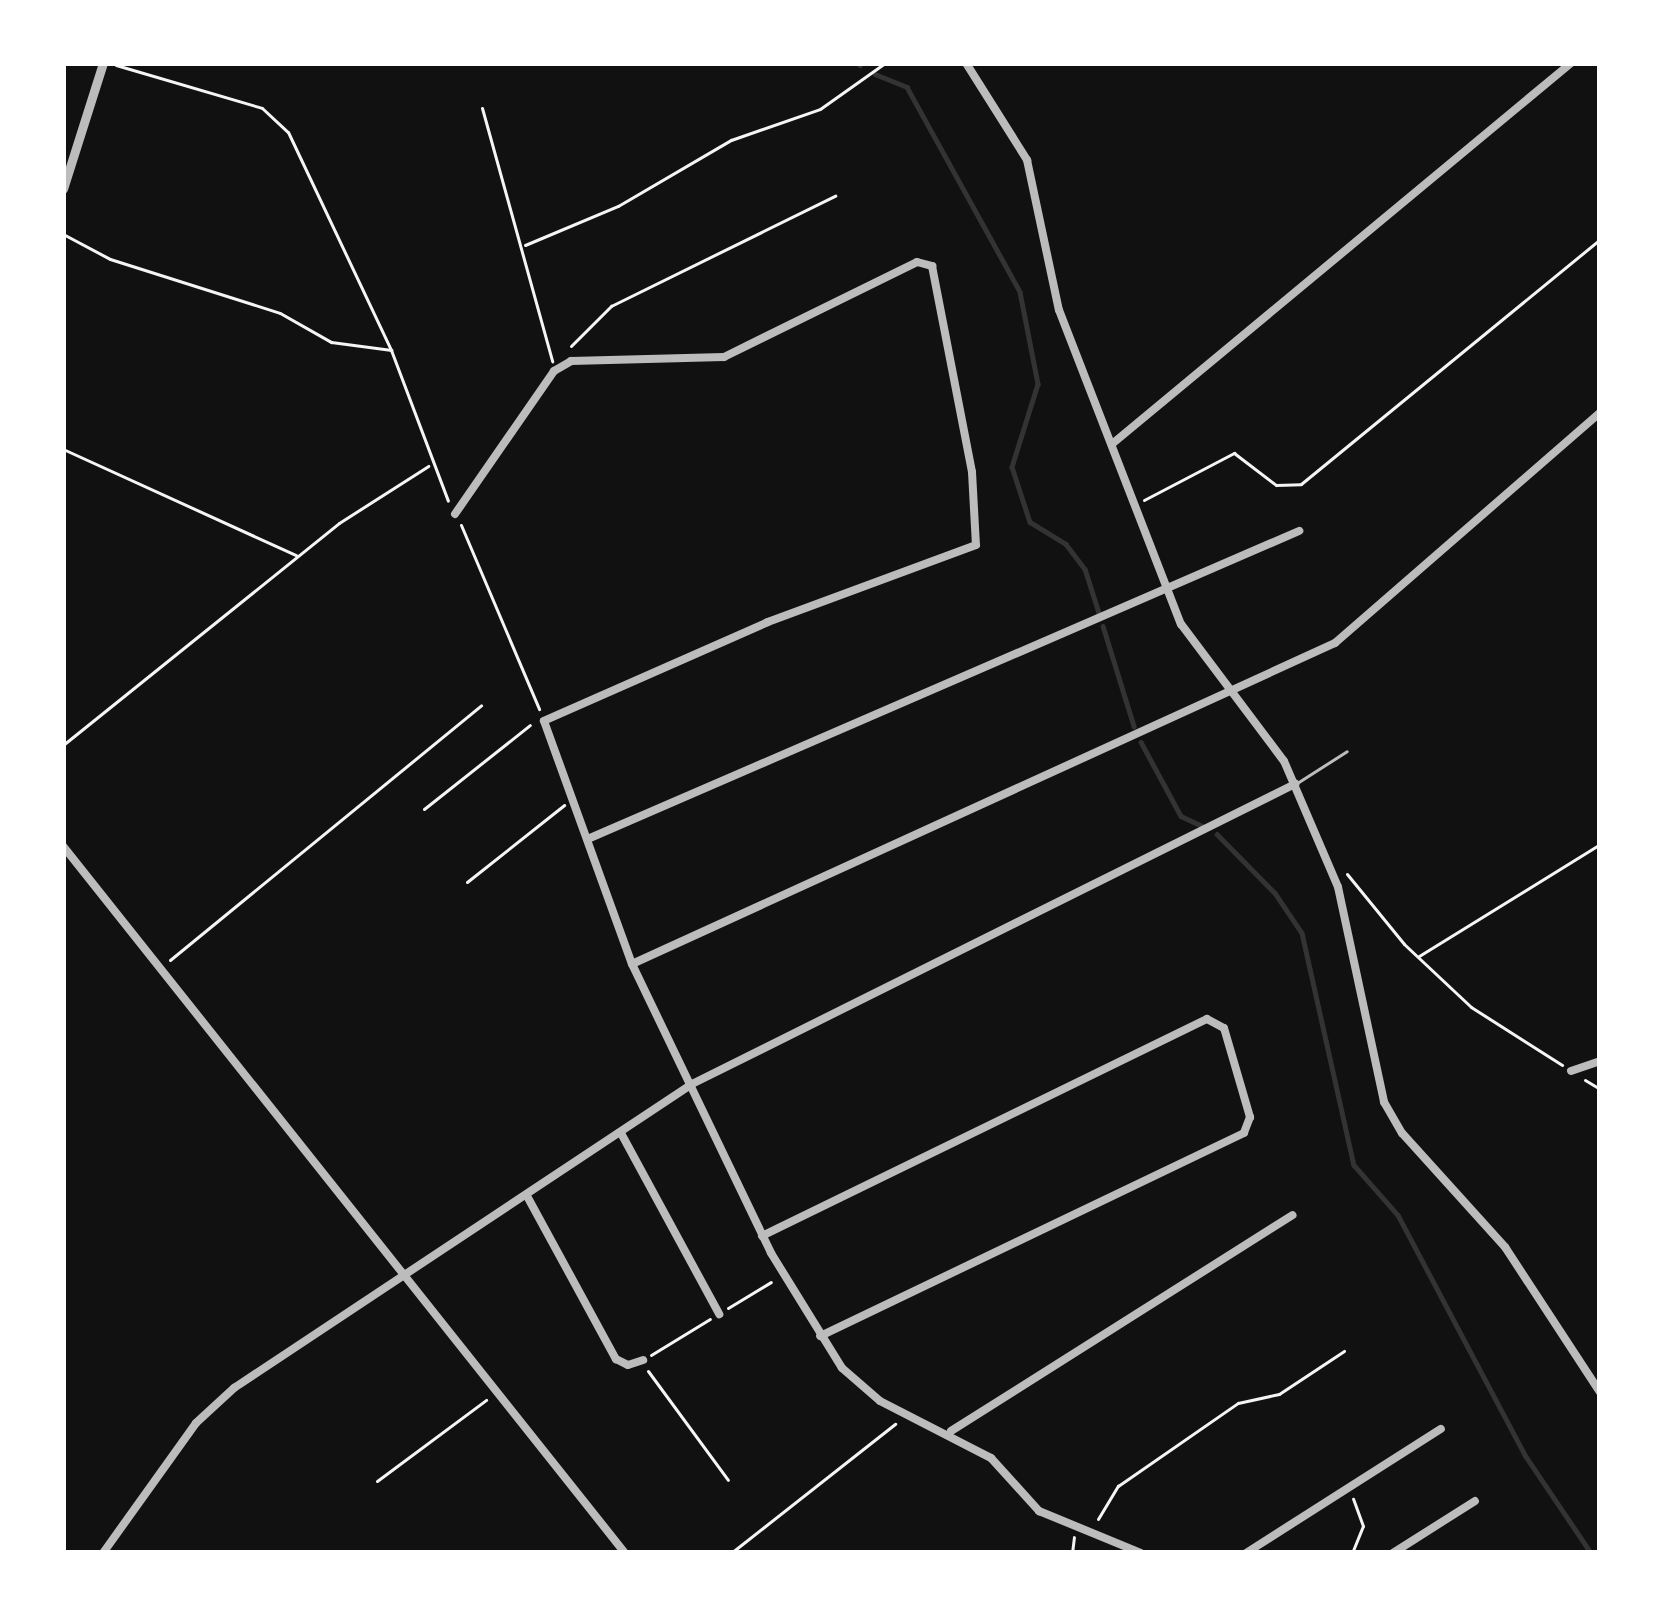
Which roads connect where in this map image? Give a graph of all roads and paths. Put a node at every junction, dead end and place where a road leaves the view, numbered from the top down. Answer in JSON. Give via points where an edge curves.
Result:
{"nodes":[{"id":1,"x":106,"y":63,"type":"edge"},
{"id":2,"x":885,"y":63,"type":"edge"},
{"id":3,"x":966,"y":63,"type":"edge"},
{"id":4,"x":1571,"y":63,"type":"edge"},
{"id":5,"x":482,"y":108,"type":"dead end"},
{"id":6,"x":63,"y":189,"type":"edge"},
{"id":7,"x":835,"y":196,"type":"dead end"},
{"id":8,"x":63,"y":234,"type":"edge"},
{"id":9,"x":1600,"y":239,"type":"edge"},
{"id":10,"x":525,"y":245,"type":"junction"},
{"id":11,"x":392,"y":350,"type":"junction"},
{"id":12,"x":554,"y":370,"type":"junction"},
{"id":13,"x":1600,"y":413,"type":"edge"},
{"id":14,"x":1112,"y":444,"type":"junction"},
{"id":15,"x":63,"y":449,"type":"edge"},
{"id":16,"x":430,"y":465,"type":"junction"},
{"id":17,"x":1138,"y":503,"type":"junction"},
{"id":18,"x":455,"y":514,"type":"junction"},
{"id":19,"x":1299,"y":532,"type":"dead end"},
{"id":20,"x":299,"y":556,"type":"junction"},
{"id":21,"x":1168,"y":593,"type":"junction"},
{"id":22,"x":1227,"y":691,"type":"junction"},
{"id":23,"x":481,"y":705,"type":"dead end"},
{"id":24,"x":544,"y":721,"type":"junction"},
{"id":25,"x":63,"y":745,"type":"edge"},
{"id":26,"x":1347,"y":751,"type":"dead end"},
{"id":27,"x":1295,"y":784,"type":"junction"},
{"id":28,"x":574,"y":797,"type":"junction"},
{"id":29,"x":424,"y":809,"type":"dead end"},
{"id":30,"x":590,"y":838,"type":"junction"},
{"id":31,"x":1600,"y":844,"type":"edge"},
{"id":32,"x":63,"y":846,"type":"edge"},
{"id":33,"x":1340,"y":866,"type":"dead end"},
{"id":34,"x":467,"y":881,"type":"dead end"},
{"id":35,"x":1417,"y":956,"type":"junction"},
{"id":36,"x":632,"y":964,"type":"junction"},
{"id":37,"x":160,"y":968,"type":"junction"},
{"id":38,"x":1600,"y":1061,"type":"edge"},
{"id":39,"x":1571,"y":1071,"type":"junction"},
{"id":40,"x":692,"y":1084,"type":"junction"},
{"id":41,"x":1600,"y":1089,"type":"edge"},
{"id":42,"x":622,"y":1136,"type":"junction"},
{"id":43,"x":526,"y":1196,"type":"junction"},
{"id":44,"x":1293,"y":1215,"type":"dead end"},
{"id":45,"x":762,"y":1236,"type":"junction"},
{"id":46,"x":783,"y":1274,"type":"junction"},
{"id":47,"x":403,"y":1277,"type":"junction"},
{"id":48,"x":719,"y":1314,"type":"junction"},
{"id":49,"x":820,"y":1336,"type":"junction"},
{"id":50,"x":1344,"y":1351,"type":"dead end"},
{"id":51,"x":643,"y":1360,"type":"junction"},
{"id":52,"x":499,"y":1390,"type":"junction"},
{"id":53,"x":1600,"y":1392,"type":"edge"},
{"id":54,"x":910,"y":1412,"type":"junction"},
{"id":55,"x":1441,"y":1429,"type":"dead end"},
{"id":56,"x":950,"y":1432,"type":"junction"},
{"id":57,"x":728,"y":1480,"type":"dead end"},
{"id":58,"x":377,"y":1481,"type":"dead end"},
{"id":59,"x":1345,"y":1488,"type":"junction"},
{"id":60,"x":1475,"y":1501,"type":"dead end"},
{"id":61,"x":1094,"y":1532,"type":"junction"},
{"id":62,"x":1124,"y":1544,"type":"junction"},
{"id":63,"x":103,"y":1553,"type":"edge"},
{"id":64,"x":625,"y":1553,"type":"edge"},
{"id":65,"x":731,"y":1553,"type":"edge"},
{"id":66,"x":1112,"y":1553,"type":"edge"},
{"id":67,"x":1141,"y":1553,"type":"edge"},
{"id":68,"x":1246,"y":1553,"type":"edge"},
{"id":69,"x":1352,"y":1553,"type":"edge"},
{"id":70,"x":1393,"y":1553,"type":"edge"}],
"edges":[{"from":1,"to":6,"type":"street"},
{"from":1,"to":11,"type":"path","via":[[276,118],[321,193]]},
{"from":2,"to":10,"type":"path","via":[[820,109],[731,140],[618,206]]},
{"from":3,"to":14,"type":"street","via":[[1027,160],[1059,310]]},
{"from":4,"to":14,"type":"street"},
{"from":5,"to":10,"type":"path"},
{"from":7,"to":12,"type":"path","via":[[610,306],[588,322]]},
{"from":8,"to":11,"type":"path","via":[[110,259],[280,314],[331,342]]},
{"from":9,"to":17,"type":"path","via":[[1300,484],[1276,485],[1234,453]]},
{"from":10,"to":12,"type":"path"},
{"from":11,"to":16,"type":"path"},
{"from":12,"to":18,"type":"street"},
{"from":12,"to":24,"type":"street","via":[[585,357],[724,357],[928,262],[972,472],[976,545],[768,622]]},
{"from":13,"to":22,"type":"street","via":[[1335,643]]},
{"from":14,"to":17,"type":"street"},
{"from":15,"to":20,"type":"path"},
{"from":16,"to":18,"type":"path"},
{"from":16,"to":20,"type":"path"},
{"from":17,"to":21,"type":"street"},
{"from":18,"to":24,"type":"path","via":[[486,569]]},
{"from":19,"to":21,"type":"street"},
{"from":20,"to":25,"type":"path"},
{"from":21,"to":22,"type":"street"},
{"from":21,"to":30,"type":"street"},
{"from":22,"to":27,"type":"street","via":[[1259,723]]},
{"from":22,"to":36,"type":"street"},
{"from":23,"to":37,"type":"path"},
{"from":24,"to":28,"type":"street"},
{"from":24,"to":29,"type":"path","via":[[524,727]]},
{"from":26,"to":27,"type":"lane"},
{"from":27,"to":40,"type":"street"},
{"from":27,"to":53,"type":"street","via":[[1338,887],[1384,1102],[1402,1133],[1505,1247]]},
{"from":28,"to":30,"type":"street"},
{"from":28,"to":34,"type":"path"},
{"from":30,"to":36,"type":"street"},
{"from":31,"to":35,"type":"path"},
{"from":32,"to":37,"type":"street"},
{"from":33,"to":35,"type":"path"},
{"from":35,"to":39,"type":"path","via":[[1471,1007]]},
{"from":36,"to":40,"type":"street"},
{"from":37,"to":47,"type":"street"},
{"from":38,"to":39,"type":"street"},
{"from":39,"to":41,"type":"path"},
{"from":40,"to":42,"type":"street"},
{"from":40,"to":45,"type":"street"},
{"from":42,"to":43,"type":"street"},
{"from":42,"to":48,"type":"street"},
{"from":43,"to":47,"type":"street"},
{"from":43,"to":51,"type":"street","via":[[616,1359],[628,1366]]},
{"from":44,"to":56,"type":"street"},
{"from":45,"to":46,"type":"street"},
{"from":45,"to":49,"type":"street","via":[[1207,1019],[1224,1028],[1250,1117],[1244,1133]]},
{"from":46,"to":48,"type":"path"},
{"from":46,"to":49,"type":"street"},
{"from":47,"to":52,"type":"street"},
{"from":47,"to":63,"type":"street","via":[[234,1388],[196,1423]]},
{"from":48,"to":51,"type":"path"},
{"from":49,"to":54,"type":"street","via":[[880,1401]]},
{"from":50,"to":61,"type":"path","via":[[1279,1394],[1238,1402],[1118,1486]]},
{"from":51,"to":57,"type":"path"},
{"from":52,"to":58,"type":"path"},
{"from":52,"to":64,"type":"street"},
{"from":54,"to":56,"type":"street"},
{"from":54,"to":65,"type":"path"},
{"from":55,"to":59,"type":"street"},
{"from":56,"to":61,"type":"street","via":[[1006,1471],[1039,1511]]},
{"from":59,"to":68,"type":"street"},
{"from":59,"to":69,"type":"path","via":[[1363,1526]]},
{"from":60,"to":70,"type":"street"},
{"from":61,"to":62,"type":"street"},
{"from":62,"to":66,"type":"street"},
{"from":62,"to":67,"type":"street"}]}
